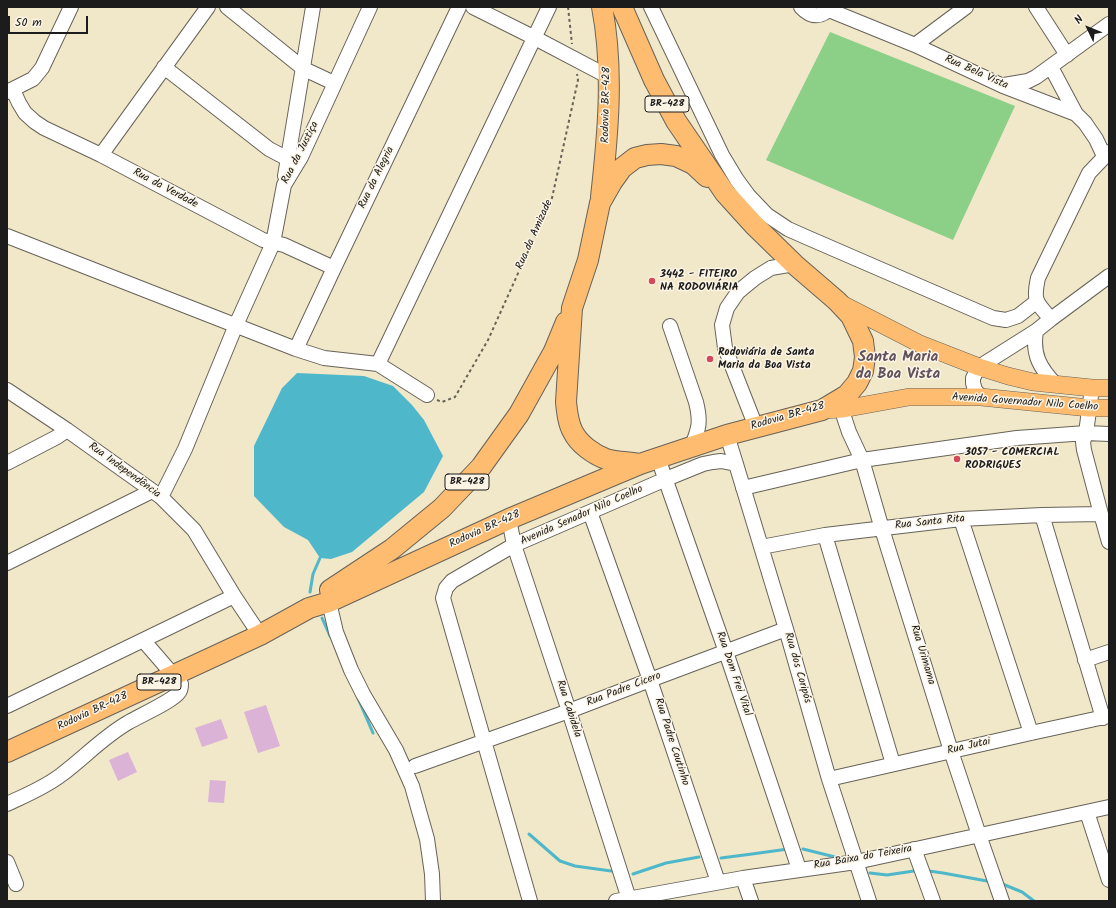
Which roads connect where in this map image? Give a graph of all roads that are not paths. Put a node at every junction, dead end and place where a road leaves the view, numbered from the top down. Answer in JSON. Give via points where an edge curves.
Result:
{"nodes":[{"id":1,"x":71,"y":7,"type":"edge"},
{"id":2,"x":208,"y":7,"type":"edge"},
{"id":3,"x":227,"y":7,"type":"edge"},
{"id":4,"x":313,"y":7,"type":"edge"},
{"id":5,"x":370,"y":7,"type":"edge"},
{"id":6,"x":459,"y":7,"type":"edge"},
{"id":7,"x":473,"y":7,"type":"edge"},
{"id":8,"x":549,"y":7,"type":"edge"},
{"id":9,"x":602,"y":7,"type":"edge"},
{"id":10,"x":622,"y":7,"type":"edge"},
{"id":11,"x":652,"y":7,"type":"edge"},
{"id":12,"x":966,"y":7,"type":"edge"},
{"id":13,"x":1036,"y":7,"type":"edge"},
{"id":14,"x":830,"y":8,"type":"edge"},
{"id":15,"x":803,"y":9,"type":"edge"},
{"id":16,"x":1109,"y":24,"type":"edge"},
{"id":17,"x":535,"y":38,"type":"junction"},
{"id":18,"x":915,"y":45,"type":"junction"},
{"id":19,"x":1068,"y":55,"type":"junction"},
{"id":20,"x":164,"y":67,"type":"junction"},
{"id":21,"x":1050,"y":67,"type":"junction"},
{"id":22,"x":304,"y":69,"type":"junction"},
{"id":23,"x":608,"y":77,"type":"junction"},
{"id":24,"x":334,"y":83,"type":"junction"},
{"id":25,"x":1003,"y":86,"type":"junction"},
{"id":26,"x":10,"y":91,"type":"edge"},
{"id":27,"x":1076,"y":114,"type":"junction"},
{"id":28,"x":1106,"y":154,"type":"edge"},
{"id":29,"x":101,"y":155,"type":"junction"},
{"id":30,"x":288,"y":159,"type":"junction"},
{"id":31,"x":284,"y":185,"type":"junction"},
{"id":32,"x":725,"y":193,"type":"junction"},
{"id":33,"x":600,"y":203,"type":"junction"},
{"id":34,"x":7,"y":236,"type":"edge"},
{"id":35,"x":273,"y":243,"type":"junction"},
{"id":36,"x":794,"y":264,"type":"junction"},
{"id":37,"x":334,"y":268,"type":"junction"},
{"id":38,"x":1109,"y":276,"type":"edge"},
{"id":39,"x":837,"y":301,"type":"junction"},
{"id":40,"x":1036,"y":302,"type":"junction"},
{"id":41,"x":572,"y":308,"type":"junction"},
{"id":42,"x":1051,"y":319,"type":"junction"},
{"id":43,"x":236,"y":325,"type":"junction"},
{"id":44,"x":670,"y":326,"type":"dead end"},
{"id":45,"x":1036,"y":331,"type":"junction"},
{"id":46,"x":296,"y":349,"type":"junction"},
{"id":47,"x":378,"y":364,"type":"junction"},
{"id":48,"x":979,"y":367,"type":"junction"},
{"id":49,"x":1056,"y":385,"type":"junction"},
{"id":50,"x":1092,"y":388,"type":"junction"},
{"id":51,"x":1109,"y":388,"type":"edge"},
{"id":52,"x":7,"y":390,"type":"edge"},
{"id":53,"x":427,"y":394,"type":"road end"},
{"id":54,"x":981,"y":397,"type":"junction"},
{"id":55,"x":1089,"y":408,"type":"junction"},
{"id":56,"x":1109,"y":408,"type":"edge"},
{"id":57,"x":843,"y":409,"type":"junction"},
{"id":58,"x":822,"y":410,"type":"junction"},
{"id":59,"x":756,"y":427,"type":"junction"},
{"id":60,"x":67,"y":430,"type":"junction"},
{"id":61,"x":1086,"y":433,"type":"junction"},
{"id":62,"x":1109,"y":434,"type":"edge"},
{"id":63,"x":727,"y":435,"type":"junction"},
{"id":64,"x":691,"y":448,"type":"junction"},
{"id":65,"x":658,"y":458,"type":"junction"},
{"id":66,"x":862,"y":460,"type":"junction"},
{"id":67,"x":7,"y":463,"type":"edge"},
{"id":68,"x":640,"y":464,"type":"junction"},
{"id":69,"x":736,"y":464,"type":"junction"},
{"id":70,"x":666,"y":479,"type":"junction"},
{"id":71,"x":743,"y":488,"type":"junction"},
{"id":72,"x":157,"y":494,"type":"junction"},
{"id":73,"x":590,"y":512,"type":"junction"},
{"id":74,"x":1101,"y":514,"type":"junction"},
{"id":75,"x":1042,"y":515,"type":"junction"},
{"id":76,"x":509,"y":519,"type":"junction"},
{"id":77,"x":961,"y":519,"type":"junction"},
{"id":78,"x":882,"y":529,"type":"junction"},
{"id":79,"x":825,"y":535,"type":"junction"},
{"id":80,"x":1109,"y":542,"type":"edge"},
{"id":81,"x":514,"y":545,"type":"junction"},
{"id":82,"x":761,"y":547,"type":"junction"},
{"id":83,"x":7,"y":562,"type":"edge"},
{"id":84,"x":234,"y":596,"type":"junction"},
{"id":85,"x":328,"y":602,"type":"junction"},
{"id":86,"x":309,"y":608,"type":"junction"},
{"id":87,"x":786,"y":629,"type":"junction"},
{"id":88,"x":260,"y":635,"type":"junction"},
{"id":89,"x":143,"y":640,"type":"junction"},
{"id":90,"x":726,"y":652,"type":"junction"},
{"id":91,"x":1109,"y":652,"type":"edge"},
{"id":92,"x":1085,"y":660,"type":"junction"},
{"id":93,"x":174,"y":675,"type":"junction"},
{"id":94,"x":650,"y":680,"type":"junction"},
{"id":95,"x":7,"y":706,"type":"edge"},
{"id":96,"x":569,"y":711,"type":"junction"},
{"id":97,"x":1106,"y":717,"type":"edge"},
{"id":98,"x":1031,"y":733,"type":"junction"},
{"id":99,"x":484,"y":741,"type":"junction"},
{"id":100,"x":952,"y":751,"type":"junction"},
{"id":101,"x":7,"y":752,"type":"edge"},
{"id":102,"x":893,"y":764,"type":"junction"},
{"id":103,"x":415,"y":766,"type":"dead end"},
{"id":104,"x":829,"y":779,"type":"junction"},
{"id":105,"x":7,"y":804,"type":"edge"},
{"id":106,"x":1109,"y":807,"type":"edge"},
{"id":107,"x":1087,"y":812,"type":"junction"},
{"id":108,"x":979,"y":835,"type":"junction"},
{"id":109,"x":914,"y":849,"type":"junction"},
{"id":110,"x":7,"y":862,"type":"edge"},
{"id":111,"x":856,"y":862,"type":"junction"},
{"id":112,"x":799,"y":869,"type":"junction"},
{"id":113,"x":743,"y":878,"type":"junction"},
{"id":114,"x":1109,"y":880,"type":"edge"},
{"id":115,"x":718,"y":882,"type":"junction"},
{"id":116,"x":16,"y":884,"type":"dead end"},
{"id":117,"x":623,"y":900,"type":"edge"},
{"id":118,"x":433,"y":901,"type":"edge"},
{"id":119,"x":530,"y":901,"type":"edge"},
{"id":120,"x":751,"y":901,"type":"edge"},
{"id":121,"x":869,"y":901,"type":"edge"},
{"id":122,"x":933,"y":901,"type":"edge"},
{"id":123,"x":1002,"y":901,"type":"edge"}],
"edges":[{"from":1,"to":26,"type":"street","via":[[42,68],[33,79]]},
{"from":2,"to":20,"type":"street"},
{"from":3,"to":22,"type":"street"},
{"from":4,"to":22,"type":"street"},
{"from":5,"to":24,"type":"street","name":"Rua da Justiça"},
{"from":6,"to":37,"type":"street","name":"Rua da Alegria"},
{"from":7,"to":17,"type":"street"},
{"from":8,"to":17,"type":"street"},
{"from":9,"to":23,"type":"highway","name":"Rodovia BR-428","number":"BR-428","via":[[606,25]]},
{"from":10,"to":32,"type":"highway","name":"Rodovia BR-428","number":"BR-428","via":[[654,80],[676,121]]},
{"from":11,"to":40,"type":"street","via":[[722,155],[748,195],[767,215],[788,229],[993,318],[1006,320],[1018,316]]},
{"from":12,"to":18,"type":"street"},
{"from":13,"to":19,"type":"street"},
{"from":14,"to":15,"type":"street","via":[[816,16]]},
{"from":14,"to":18,"type":"street","name":"Rua Bela Vista"},
{"from":16,"to":19,"type":"street"},
{"from":17,"to":23,"type":"street"},
{"from":17,"to":47,"type":"street"},
{"from":18,"to":25,"type":"street","name":"Rua Bela Vista"},
{"from":19,"to":21,"type":"street"},
{"from":20,"to":29,"type":"street"},
{"from":20,"to":30,"type":"street","via":[[269,149]]},
{"from":21,"to":25,"type":"street","via":[[1036,78]]},
{"from":21,"to":27,"type":"street"},
{"from":22,"to":24,"type":"street"},
{"from":22,"to":30,"type":"street"},
{"from":23,"to":33,"type":"highway","name":"Rodovia BR-428","number":"BR-428","via":[[608,136]]},
{"from":24,"to":31,"type":"street","name":"Rua da Justiça","via":[[301,157]]},
{"from":25,"to":27,"type":"street","name":"Rua Bela Vista"},
{"from":26,"to":29,"type":"street","name":"Rua da Verdade","via":[[25,113],[35,122]]},
{"from":27,"to":28,"type":"street","name":"Rua Bela Vista"},
{"from":28,"to":40,"type":"street","via":[[1089,173],[1038,278]]},
{"from":29,"to":35,"type":"street","name":"Rua da Verdade"},
{"from":30,"to":31,"type":"street"},
{"from":31,"to":35,"type":"street","name":"Rua da Justiça"},
{"from":32,"to":33,"type":"highway","via":[[692,164],[676,156],[660,154],[635,158],[622,168]]},
{"from":32,"to":36,"type":"highway","name":"Rodovia BR-428","number":"BR-428"},
{"from":33,"to":41,"type":"highway","number":"BR-428","via":[[588,260]]},
{"from":34,"to":43,"type":"street"},
{"from":35,"to":37,"type":"street","name":"Rua da Verdade","via":[[284,245]]},
{"from":35,"to":43,"type":"street","name":"Rua da Justiça"},
{"from":36,"to":39,"type":"highway","name":"Rodovia BR-428","number":"BR-428"},
{"from":36,"to":59,"type":"street","via":[[771,268],[738,292],[728,308],[722,325],[726,348]]},
{"from":37,"to":46,"type":"street","name":"Rua da Alegria"},
{"from":38,"to":42,"type":"street"},
{"from":39,"to":48,"type":"main road","name":"Avenida Governador Nilo Coelho","via":[[920,344]]},
{"from":39,"to":58,"type":"highway","name":"Rodovia BR-428","number":"BR-428","via":[[857,327],[863,341],[865,357],[863,371],[857,383],[847,395]]},
{"from":40,"to":42,"type":"street"},
{"from":41,"to":68,"type":"highway","via":[[566,402],[572,432],[594,453],[607,459]]},
{"from":41,"to":86,"type":"highway","name":"Rodovia BR-428","number":"BR-428","via":[[554,351],[519,414],[481,467],[442,508],[398,545],[329,591]]},
{"from":42,"to":45,"type":"street"},
{"from":43,"to":46,"type":"street"},
{"from":43,"to":72,"type":"street","name":"Rua da Justiça","via":[[185,449]]},
{"from":44,"to":64,"type":"street","via":[[699,412],[697,433]]},
{"from":45,"to":48,"type":"street"},
{"from":45,"to":49,"type":"street","via":[[1034,350],[1038,361]]},
{"from":46,"to":47,"type":"street","via":[[324,358]]},
{"from":47,"to":53,"type":"street"},
{"from":48,"to":49,"type":"main road","name":"Avenida Governador Nilo Coelho","via":[[1033,382]]},
{"from":48,"to":54,"type":"street","via":[[973,383]]},
{"from":49,"to":50,"type":"main road","name":"Avenida Governador Nilo Coelho"},
{"from":50,"to":51,"type":"main road","name":"Avenida Governador Nilo Coelho"},
{"from":50,"to":55,"type":"street"},
{"from":52,"to":60,"type":"street","name":"Rua Independência"},
{"from":54,"to":55,"type":"main road","name":"Avenida Governador Nilo Coelho"},
{"from":54,"to":57,"type":"main road","name":"Avenida Governador Nilo Coelho","via":[[909,397]]},
{"from":55,"to":56,"type":"main road","name":"Avenida Governador Nilo Coelho"},
{"from":55,"to":61,"type":"street"},
{"from":57,"to":58,"type":"main road","name":"Avenida Governador Nilo Coelho"},
{"from":57,"to":66,"type":"street","name":"Rua Urimama","via":[[847,427]]},
{"from":58,"to":59,"type":"highway","name":"Rodovia BR-428","number":"BR-428"},
{"from":59,"to":63,"type":"highway","name":"Rodovia BR-428","number":"BR-428"},
{"from":60,"to":67,"type":"street"},
{"from":60,"to":72,"type":"street","name":"Rua Independência"},
{"from":61,"to":62,"type":"street"},
{"from":61,"to":66,"type":"street","via":[[1017,438]]},
{"from":61,"to":74,"type":"street","via":[[1084,450]]},
{"from":63,"to":64,"type":"highway","name":"Rodovia BR-428","number":"BR-428"},
{"from":63,"to":69,"type":"street","name":"Rua dos Coripós"},
{"from":64,"to":65,"type":"highway","name":"Rodovia BR-428","number":"BR-428"},
{"from":65,"to":68,"type":"highway","name":"Rodovia BR-428","number":"BR-428"},
{"from":65,"to":70,"type":"street","name":"Rua Dom Frei Vital"},
{"from":66,"to":71,"type":"street"},
{"from":66,"to":78,"type":"street","name":"Rua Urimama"},
{"from":68,"to":76,"type":"highway","name":"Rodovia BR-428","number":"BR-428"},
{"from":69,"to":70,"type":"street","name":"Avenida Senador Nilo Coelho","via":[[721,460],[703,464]]},
{"from":69,"to":71,"type":"street","name":"Rua dos Coripós"},
{"from":70,"to":73,"type":"street","name":"Avenida Senador Nilo Coelho"},
{"from":70,"to":90,"type":"street","name":"Rua Dom Frei Vital"},
{"from":71,"to":82,"type":"street","name":"Rua dos Coripós"},
{"from":72,"to":83,"type":"street"},
{"from":72,"to":84,"type":"street","name":"Rua Independência","via":[[194,530]]},
{"from":73,"to":81,"type":"street","name":"Avenida Senador Nilo Coelho"},
{"from":73,"to":94,"type":"street","name":"Rua Padre Coutinho"},
{"from":74,"to":75,"type":"street","name":"Rua Santa Rita"},
{"from":74,"to":80,"type":"street"},
{"from":75,"to":77,"type":"street","name":"Rua Santa Rita"},
{"from":75,"to":92,"type":"street"},
{"from":76,"to":81,"type":"street","name":"Rua Cabidela"},
{"from":76,"to":85,"type":"highway","name":"Rodovia BR-428","number":"BR-428"},
{"from":77,"to":78,"type":"street","name":"Rua Santa Rita"},
{"from":77,"to":98,"type":"street"},
{"from":78,"to":79,"type":"street","name":"Rua Santa Rita"},
{"from":78,"to":100,"type":"street","name":"Rua Urimama"},
{"from":79,"to":82,"type":"street","name":"Rua Santa Rita"},
{"from":79,"to":102,"type":"street"},
{"from":81,"to":96,"type":"street","name":"Rua Cabidela"},
{"from":81,"to":99,"type":"street","name":"Avenida Senador Nilo Coelho","via":[[452,581],[446,588],[443,598]]},
{"from":82,"to":87,"type":"street","name":"Rua dos Coripós"},
{"from":84,"to":88,"type":"street","name":"Rua Independência"},
{"from":84,"to":89,"type":"street"},
{"from":85,"to":86,"type":"highway","name":"Rodovia BR-428","number":"BR-428"},
{"from":85,"to":118,"type":"street","via":[[336,632],[351,670],[396,750],[412,786],[427,839]]},
{"from":86,"to":88,"type":"highway","name":"Rodovia BR-428","number":"BR-428"},
{"from":87,"to":90,"type":"street","name":"Rua Padre Cicero"},
{"from":87,"to":104,"type":"street","name":"Rua dos Coripós"},
{"from":88,"to":93,"type":"highway","name":"Rodovia BR-428","number":"BR-428"},
{"from":89,"to":93,"type":"street"},
{"from":89,"to":95,"type":"street"},
{"from":90,"to":94,"type":"street","name":"Rua Padre Cicero"},
{"from":90,"to":112,"type":"street","name":"Rua Dom Frei Vital"},
{"from":91,"to":92,"type":"street"},
{"from":92,"to":97,"type":"street"},
{"from":93,"to":101,"type":"highway","name":"Rodovia BR-428","number":"BR-428"},
{"from":93,"to":105,"type":"street","via":[[181,684],[180,692],[176,696],[112,732],[62,775]]},
{"from":94,"to":96,"type":"street","name":"Rua Padre Cicero"},
{"from":94,"to":115,"type":"street","name":"Rua Padre Coutinho"},
{"from":96,"to":99,"type":"street","name":"Rua Padre Cicero"},
{"from":96,"to":117,"type":"street","name":"Rua Cabidela"},
{"from":97,"to":98,"type":"street","name":"Rua Jutai"},
{"from":98,"to":100,"type":"street","name":"Rua Jutai"},
{"from":99,"to":103,"type":"street","name":"Rua Padre Cicero"},
{"from":99,"to":119,"type":"street"},
{"from":100,"to":102,"type":"street","name":"Rua Jutai"},
{"from":100,"to":108,"type":"street","name":"Rua Urimama"},
{"from":102,"to":104,"type":"street","name":"Rua Jutai"},
{"from":104,"to":111,"type":"street","name":"Rua dos Coripós"},
{"from":106,"to":107,"type":"street","name":"Rua Baixa do Teixeira"},
{"from":107,"to":108,"type":"street","name":"Rua Baixa do Teixeira"},
{"from":107,"to":114,"type":"street"},
{"from":108,"to":109,"type":"street","name":"Rua Baixa do Teixeira"},
{"from":108,"to":123,"type":"street","name":"Rua Urimama"},
{"from":109,"to":111,"type":"street","name":"Rua Baixa do Teixeira"},
{"from":109,"to":122,"type":"street"},
{"from":110,"to":116,"type":"street"},
{"from":111,"to":112,"type":"street","name":"Rua Baixa do Teixeira"},
{"from":111,"to":121,"type":"street","name":"Rua dos Coripós"},
{"from":112,"to":113,"type":"street","name":"Rua Baixa do Teixeira"},
{"from":113,"to":115,"type":"street","name":"Rua Baixa do Teixeira"},
{"from":113,"to":120,"type":"street"},
{"from":115,"to":117,"type":"street","name":"Rua Baixa do Teixeira"}]}
